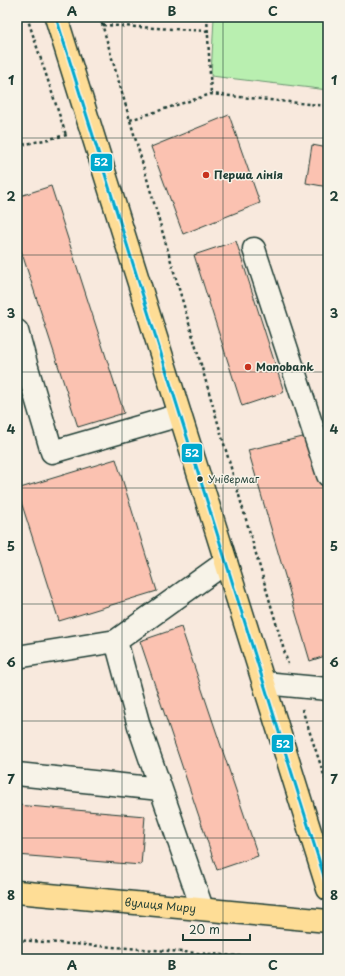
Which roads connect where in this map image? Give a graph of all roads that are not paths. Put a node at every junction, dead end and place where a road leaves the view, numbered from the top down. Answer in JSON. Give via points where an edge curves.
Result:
{"nodes":[{"id":1,"x":56,"y":17,"type":"edge"},
{"id":2,"x":254,"y":249,"type":"dead end"},
{"id":3,"x":17,"y":331,"type":"edge"},
{"id":4,"x":21,"y":365,"type":"edge"},
{"id":5,"x":180,"y":415,"type":"junction"},
{"id":6,"x":328,"y":475,"type":"edge"},
{"id":7,"x":226,"y":562,"type":"junction"},
{"id":8,"x":116,"y":641,"type":"junction"},
{"id":9,"x":17,"y":656,"type":"edge"},
{"id":10,"x":264,"y":683,"type":"junction"},
{"id":11,"x":328,"y":689,"type":"edge"},
{"id":12,"x":17,"y":774,"type":"edge"},
{"id":13,"x":160,"y":789,"type":"junction"},
{"id":14,"x":328,"y":889,"type":"edge"},
{"id":15,"x":17,"y":892,"type":"edge"},
{"id":16,"x":202,"y":908,"type":"junction"},
{"id":17,"x":328,"y":921,"type":"edge"}],
"edges":[{"from":1,"to":5,"type":"main road"},
{"from":2,"to":6,"type":"street"},
{"from":3,"to":4,"type":"street"},
{"from":4,"to":5,"type":"street","via":[[52,452]]},
{"from":5,"to":7,"type":"main road"},
{"from":7,"to":8,"type":"street"},
{"from":7,"to":10,"type":"main road"},
{"from":8,"to":9,"type":"street"},
{"from":8,"to":13,"type":"street","via":[[138,726]]},
{"from":10,"to":11,"type":"street"},
{"from":10,"to":14,"type":"main road"},
{"from":12,"to":13,"type":"street"},
{"from":13,"to":16,"type":"street"},
{"from":15,"to":16,"type":"main road","name":"вулиця Миру"},
{"from":16,"to":17,"type":"main road","name":"вулиця Миру"}]}
